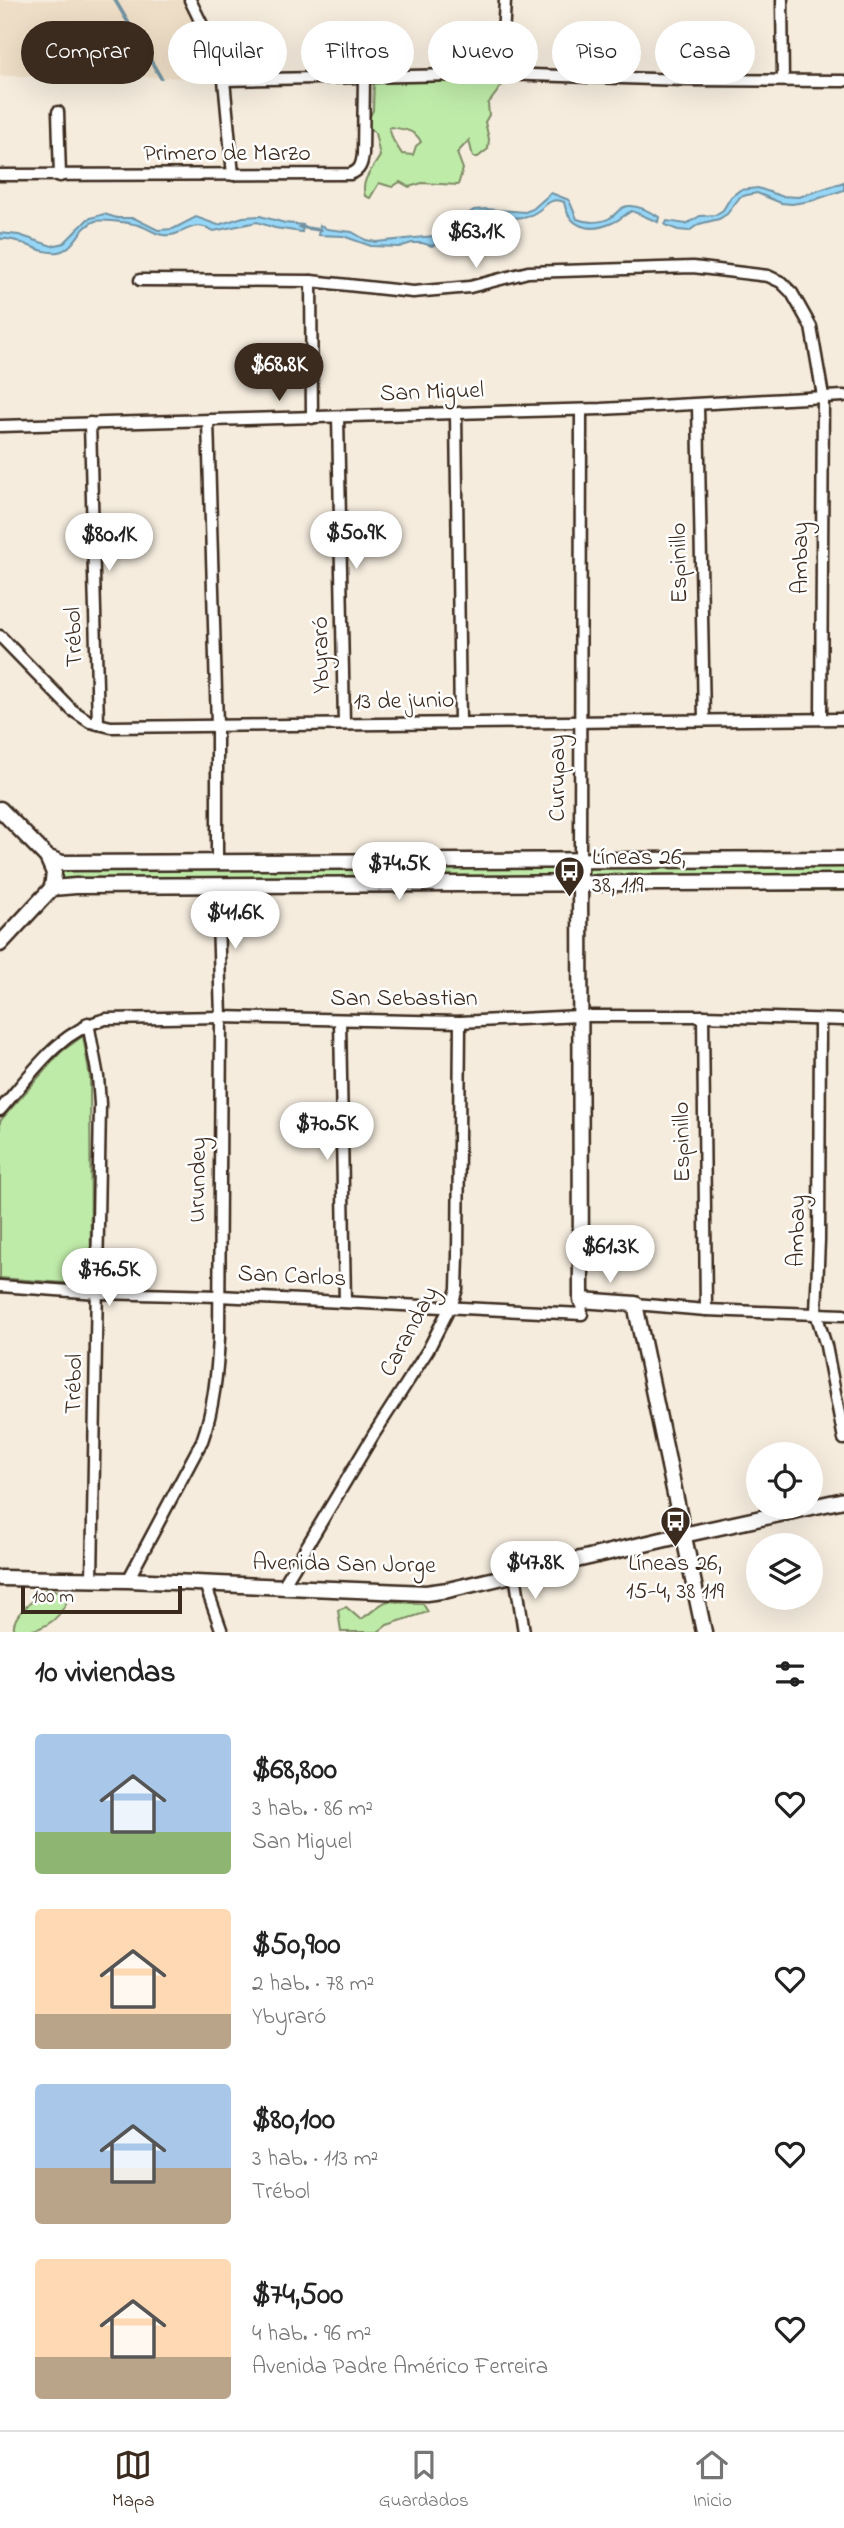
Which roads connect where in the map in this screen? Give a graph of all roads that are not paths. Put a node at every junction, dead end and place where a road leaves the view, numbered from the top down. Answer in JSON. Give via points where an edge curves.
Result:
{"nodes":[{"id":1,"x":190,"y":0,"type":"edge"},
{"id":2,"x":505,"y":0,"type":"edge"},
{"id":3,"x":782,"y":0,"type":"edge"},
{"id":4,"x":200,"y":21,"type":"edge"},
{"id":5,"x":504,"y":21,"type":"edge"},
{"id":6,"x":538,"y":75,"type":"edge"},
{"id":7,"x":783,"y":80,"type":"junction"},
{"id":8,"x":844,"y":81,"type":"edge"},
{"id":9,"x":224,"y":84,"type":"edge"},
{"id":10,"x":364,"y":84,"type":"edge"},
{"id":11,"x":58,"y":112,"type":"dead end"},
{"id":12,"x":0,"y":175,"type":"edge"},
{"id":13,"x":233,"y":175,"type":"junction"},
{"id":14,"x":60,"y":176,"type":"junction"},
{"id":15,"x":140,"y":280,"type":"dead end"},
{"id":16,"x":311,"y":281,"type":"junction"},
{"id":17,"x":823,"y":396,"type":"junction"},
{"id":18,"x":844,"y":396,"type":"edge"},
{"id":19,"x":698,"y":405,"type":"junction"},
{"id":20,"x":581,"y":410,"type":"junction"},
{"id":21,"x":456,"y":414,"type":"junction"},
{"id":22,"x":338,"y":417,"type":"junction"},
{"id":23,"x":312,"y":418,"type":"junction"},
{"id":24,"x":208,"y":421,"type":"junction"},
{"id":25,"x":90,"y":424,"type":"junction"},
{"id":26,"x":0,"y":426,"type":"edge"},
{"id":27,"x":0,"y":636,"type":"edge"},
{"id":28,"x":821,"y":719,"type":"junction"},
{"id":29,"x":844,"y":719,"type":"edge"},
{"id":30,"x":704,"y":720,"type":"junction"},
{"id":31,"x":460,"y":722,"type":"junction"},
{"id":32,"x":580,"y":723,"type":"junction"},
{"id":33,"x":98,"y":724,"type":"junction"},
{"id":34,"x":344,"y":724,"type":"junction"},
{"id":35,"x":217,"y":725,"type":"junction"},
{"id":36,"x":0,"y":809,"type":"edge"},
{"id":37,"x":47,"y":857,"type":"junction"},
{"id":38,"x":580,"y":859,"type":"junction"},
{"id":39,"x":844,"y":859,"type":"edge"},
{"id":40,"x":217,"y":862,"type":"junction"},
{"id":41,"x":844,"y":882,"type":"edge"},
{"id":42,"x":581,"y":884,"type":"junction"},
{"id":43,"x":217,"y":886,"type":"junction"},
{"id":44,"x":52,"y":888,"type":"junction"},
{"id":45,"x":0,"y":944,"type":"edge"},
{"id":46,"x":579,"y":1016,"type":"junction"},
{"id":47,"x":703,"y":1016,"type":"junction"},
{"id":48,"x":222,"y":1017,"type":"junction"},
{"id":49,"x":340,"y":1020,"type":"junction"},
{"id":50,"x":844,"y":1020,"type":"edge"},
{"id":51,"x":820,"y":1021,"type":"junction"},
{"id":52,"x":460,"y":1022,"type":"junction"},
{"id":53,"x":88,"y":1023,"type":"junction"},
{"id":54,"x":0,"y":1110,"type":"edge"},
{"id":55,"x":0,"y":1286,"type":"edge"},
{"id":56,"x":98,"y":1293,"type":"junction"},
{"id":57,"x":219,"y":1296,"type":"junction"},
{"id":58,"x":345,"y":1303,"type":"junction"},
{"id":59,"x":635,"y":1304,"type":"junction"},
{"id":60,"x":451,"y":1306,"type":"junction"},
{"id":61,"x":582,"y":1307,"type":"junction"},
{"id":62,"x":706,"y":1310,"type":"junction"},
{"id":63,"x":816,"y":1313,"type":"junction"},
{"id":64,"x":844,"y":1315,"type":"edge"},
{"id":65,"x":844,"y":1439,"type":"edge"},
{"id":66,"x":844,"y":1500,"type":"edge"},
{"id":67,"x":683,"y":1535,"type":"junction"},
{"id":68,"x":515,"y":1574,"type":"junction"},
{"id":69,"x":0,"y":1578,"type":"edge"},
{"id":70,"x":92,"y":1580,"type":"junction"},
{"id":71,"x":128,"y":1580,"type":"junction"},
{"id":72,"x":205,"y":1584,"type":"junction"},
{"id":73,"x":283,"y":1586,"type":"junction"},
{"id":74,"x":222,"y":1632,"type":"edge"},
{"id":75,"x":524,"y":1632,"type":"edge"},
{"id":76,"x":704,"y":1632,"type":"edge"}],
"edges":[{"from":1,"to":4,"type":"street"},
{"from":2,"to":5,"type":"street"},
{"from":3,"to":7,"type":"street"},
{"from":6,"to":7,"type":"street"},
{"from":7,"to":8,"type":"street"},
{"from":9,"to":13,"type":"street"},
{"from":10,"to":13,"type":"street","name":"Primero de Marzo","via":[[363,153],[356,172]]},
{"from":11,"to":14,"type":"street"},
{"from":12,"to":14,"type":"street","name":"Primero de Marzo"},
{"from":13,"to":14,"type":"street","name":"Primero de Marzo"},
{"from":15,"to":16,"type":"street","name":"Ambay"},
{"from":16,"to":17,"type":"street","name":"Ambay","via":[[412,292],[470,287],[528,272],[693,267],[768,276],[792,293],[811,327]]},
{"from":16,"to":23,"type":"street"},
{"from":17,"to":18,"type":"street","name":"San Miguel"},
{"from":17,"to":19,"type":"street","name":"San Miguel"},
{"from":17,"to":28,"type":"street","name":"Ambay"},
{"from":19,"to":20,"type":"street","name":"San Miguel"},
{"from":19,"to":30,"type":"street","name":"Espinillo"},
{"from":20,"to":21,"type":"street","name":"San Miguel"},
{"from":20,"to":32,"type":"street","name":"Curupay"},
{"from":21,"to":22,"type":"street","name":"San Miguel"},
{"from":21,"to":31,"type":"street"},
{"from":22,"to":23,"type":"street","name":"San Miguel"},
{"from":22,"to":34,"type":"street","name":"Ybyraró"},
{"from":23,"to":24,"type":"street","name":"San Miguel"},
{"from":24,"to":25,"type":"street","name":"San Miguel"},
{"from":24,"to":35,"type":"street"},
{"from":25,"to":26,"type":"street","name":"San Miguel"},
{"from":25,"to":33,"type":"street","name":"Trébol"},
{"from":27,"to":33,"type":"street","name":"13 de junio","via":[[72,710]]},
{"from":28,"to":29,"type":"street","name":"13 de junio"},
{"from":28,"to":30,"type":"street","name":"13 de junio"},
{"from":30,"to":32,"type":"street","name":"13 de junio"},
{"from":31,"to":32,"type":"street","name":"13 de junio"},
{"from":31,"to":34,"type":"street","name":"13 de junio"},
{"from":32,"to":38,"type":"street","name":"Curupay"},
{"from":33,"to":35,"type":"street","name":"13 de junio"},
{"from":34,"to":35,"type":"street","name":"13 de junio"},
{"from":35,"to":40,"type":"street"},
{"from":36,"to":37,"type":"street"},
{"from":37,"to":40,"type":"street","via":[[62,863]]},
{"from":37,"to":44,"type":"street","via":[[54,873]]},
{"from":38,"to":39,"type":"street"},
{"from":38,"to":40,"type":"street"},
{"from":38,"to":42,"type":"street","name":"Curupay"},
{"from":41,"to":42,"type":"street"},
{"from":42,"to":43,"type":"street"},
{"from":42,"to":46,"type":"street","name":"Curupay"},
{"from":43,"to":44,"type":"street"},
{"from":43,"to":48,"type":"street","name":"Urundey"},
{"from":44,"to":45,"type":"street"},
{"from":46,"to":47,"type":"street","name":"San Sebastian"},
{"from":46,"to":52,"type":"street","name":"San Sebastian"},
{"from":46,"to":61,"type":"street","name":"Curupay"},
{"from":47,"to":51,"type":"street","name":"San Sebastian"},
{"from":47,"to":62,"type":"street","name":"Espinillo"},
{"from":48,"to":49,"type":"street","name":"San Sebastian"},
{"from":48,"to":53,"type":"street","name":"San Sebastian"},
{"from":48,"to":57,"type":"street","name":"Urundey"},
{"from":49,"to":52,"type":"street","name":"San Sebastian"},
{"from":49,"to":58,"type":"street"},
{"from":50,"to":51,"type":"street","name":"San Sebastian"},
{"from":51,"to":63,"type":"street","name":"Ambay"},
{"from":52,"to":60,"type":"street","name":"Caranday","via":[[457,1289]]},
{"from":53,"to":54,"type":"street","name":"San Sebastian","via":[[56,1047]]},
{"from":53,"to":56,"type":"street","name":"Trébol","via":[[100,1104]]},
{"from":55,"to":56,"type":"street","name":"San Carlos"},
{"from":56,"to":57,"type":"street","name":"San Carlos"},
{"from":56,"to":70,"type":"street","name":"Trébol"},
{"from":57,"to":58,"type":"street","name":"San Carlos"},
{"from":57,"to":71,"type":"street","name":"Urundey","via":[[217,1380],[208,1425]]},
{"from":58,"to":60,"type":"street","name":"San Carlos"},
{"from":59,"to":61,"type":"street","name":"San Carlos"},
{"from":59,"to":62,"type":"street","name":"San Carlos"},
{"from":59,"to":67,"type":"street"},
{"from":60,"to":61,"type":"street","name":"San Carlos"},
{"from":60,"to":73,"type":"street","name":"Caranday"},
{"from":62,"to":63,"type":"street","name":"San Carlos"},
{"from":63,"to":64,"type":"street","name":"San Carlos"},
{"from":63,"to":65,"type":"street","name":"Ambay"},
{"from":66,"to":67,"type":"street","name":"Avenida San Jorge"},
{"from":67,"to":68,"type":"street","name":"Avenida San Jorge"},
{"from":67,"to":76,"type":"street"},
{"from":68,"to":73,"type":"street","name":"Avenida San Jorge","via":[[426,1593]]},
{"from":68,"to":75,"type":"street"},
{"from":69,"to":70,"type":"street","name":"Avenida San Jorge"},
{"from":70,"to":71,"type":"street","name":"Avenida San Jorge"},
{"from":71,"to":72,"type":"street","name":"Avenida San Jorge"},
{"from":72,"to":73,"type":"street","name":"Avenida San Jorge"},
{"from":72,"to":74,"type":"street"}]}
